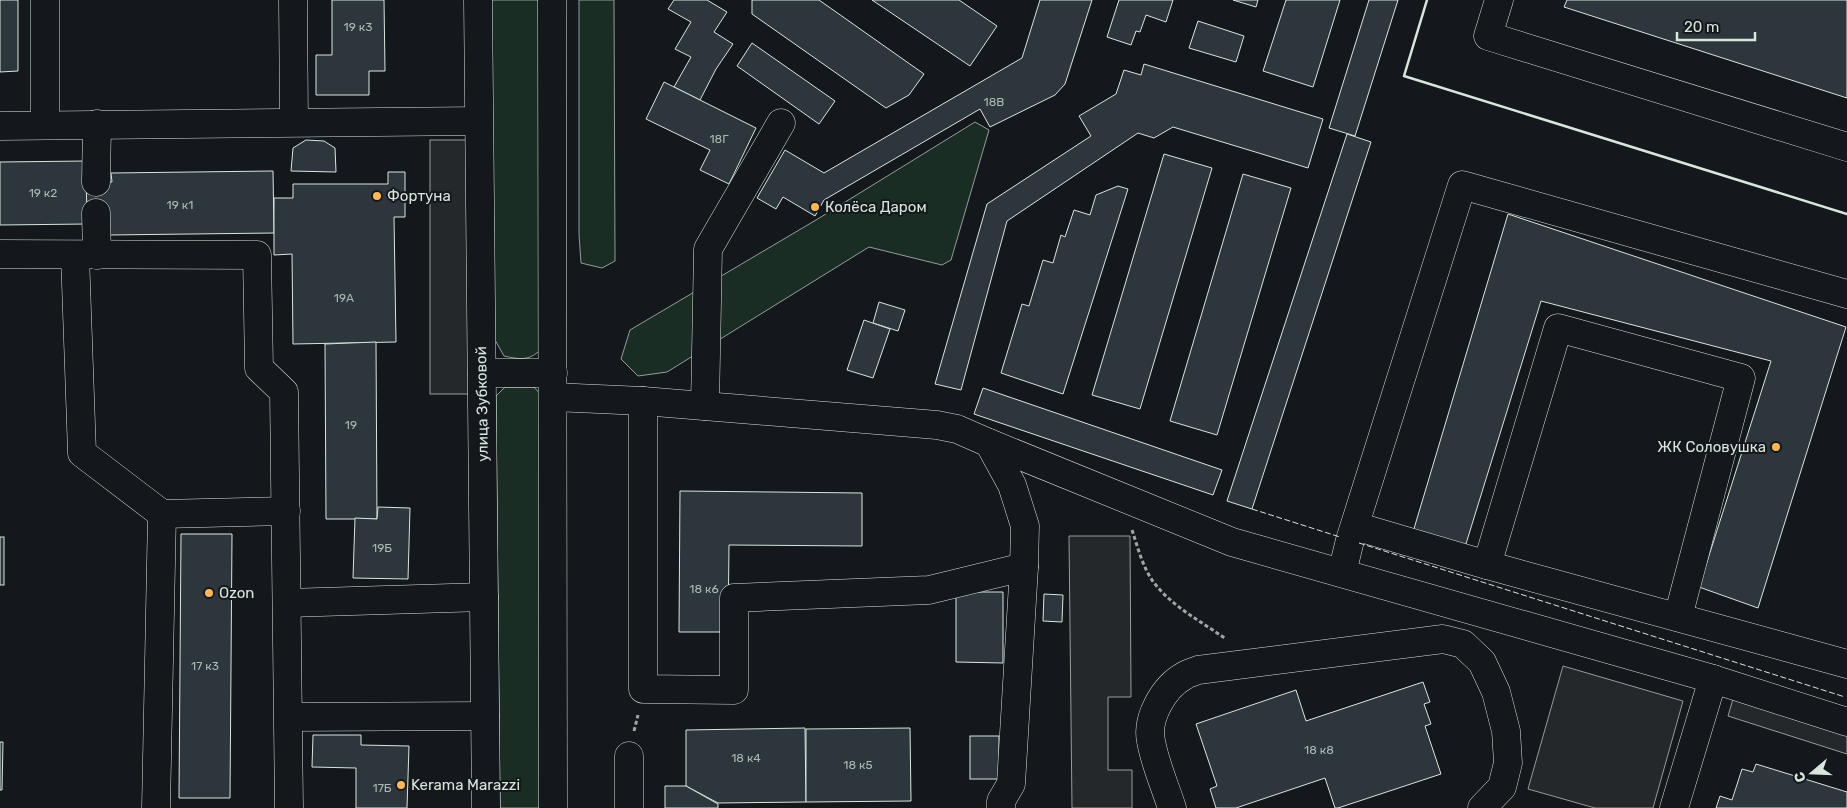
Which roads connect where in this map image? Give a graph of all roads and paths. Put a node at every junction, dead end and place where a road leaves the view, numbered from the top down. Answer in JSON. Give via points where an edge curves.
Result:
{"nodes":[{"id":1,"x":45,"y":0,"type":"edge"},
{"id":2,"x":293,"y":0,"type":"edge"},
{"id":3,"x":478,"y":0,"type":"edge"},
{"id":4,"x":552,"y":0,"type":"edge"},
{"id":5,"x":1499,"y":0,"type":"edge"},
{"id":6,"x":478,"y":121,"type":"junction"},
{"id":7,"x":294,"y":122,"type":"junction"},
{"id":8,"x":781,"y":123,"type":"dead end"},
{"id":9,"x":97,"y":124,"type":"junction"},
{"id":10,"x":45,"y":125,"type":"junction"},
{"id":11,"x":0,"y":126,"type":"edge"},
{"id":12,"x":1847,"y":147,"type":"edge"},
{"id":13,"x":96,"y":182,"type":"dead end"},
{"id":14,"x":96,"y":213,"type":"dead end"},
{"id":15,"x":0,"y":254,"type":"edge"},
{"id":16,"x":86,"y":255,"type":"junction"},
{"id":17,"x":1847,"y":294,"type":"edge"},
{"id":18,"x":482,"y":373,"type":"junction"},
{"id":19,"x":553,"y":385,"type":"junction"},
{"id":20,"x":643,"y":402,"type":"junction"},
{"id":21,"x":705,"y":406,"type":"junction"},
{"id":22,"x":989,"y":443,"type":"junction"},
{"id":23,"x":286,"y":511,"type":"junction"},
{"id":24,"x":162,"y":514,"type":"junction"},
{"id":25,"x":1355,"y":526,"type":"junction"},
{"id":26,"x":1132,"y":528,"type":"dead end"},
{"id":27,"x":1487,"y":565,"type":"junction"},
{"id":28,"x":1024,"y":567,"type":"junction"},
{"id":29,"x":1342,"y":573,"type":"junction"},
{"id":30,"x":484,"y":596,"type":"junction"},
{"id":31,"x":287,"y":603,"type":"junction"},
{"id":32,"x":1452,"y":605,"type":"junction"},
{"id":33,"x":1678,"y":617,"type":"junction"},
{"id":34,"x":1443,"y":639,"type":"junction"},
{"id":35,"x":1259,"y":662,"type":"junction"},
{"id":36,"x":1847,"y":664,"type":"edge"},
{"id":37,"x":1713,"y":679,"type":"junction"},
{"id":38,"x":643,"y":689,"type":"junction"},
{"id":39,"x":485,"y":716,"type":"junction"},
{"id":40,"x":288,"y":717,"type":"junction"},
{"id":41,"x":1846,"y":717,"type":"edge"},
{"id":42,"x":629,"y":756,"type":"joint"},
{"id":43,"x":156,"y":808,"type":"edge"},
{"id":44,"x":289,"y":808,"type":"edge"},
{"id":45,"x":486,"y":808,"type":"edge"},
{"id":46,"x":553,"y":808,"type":"edge"},
{"id":47,"x":629,"y":808,"type":"edge"},
{"id":48,"x":1000,"y":808,"type":"edge"},
{"id":49,"x":1172,"y":808,"type":"edge"},
{"id":50,"x":1482,"y":808,"type":"edge"},
{"id":51,"x":1674,"y":808,"type":"edge"}],
"edges":[{"from":1,"to":10,"type":"main road"},
{"from":2,"to":7,"type":"main road"},
{"from":3,"to":6,"type":"main road","name":"улица Зубковой"},
{"from":4,"to":19,"type":"main road"},
{"from":5,"to":12,"type":"main road","via":[[1488,36]]},
{"from":6,"to":7,"type":"main road"},
{"from":6,"to":18,"type":"main road","name":"улица Зубковой"},
{"from":7,"to":9,"type":"main road"},
{"from":8,"to":21,"type":"main road","via":[[708,249]]},
{"from":9,"to":10,"type":"main road"},
{"from":9,"to":13,"type":"main road"},
{"from":10,"to":11,"type":"main road"},
{"from":14,"to":16,"type":"main road"},
{"from":15,"to":16,"type":"main road"},
{"from":16,"to":23,"type":"main road","via":[[257,256],[259,368],[284,392]]},
{"from":16,"to":24,"type":"main road","via":[[82,454]]},
{"from":17,"to":25,"type":"main road","via":[[1462,185]]},
{"from":18,"to":19,"type":"main road"},
{"from":18,"to":30,"type":"main road","name":"улица Зубковой"},
{"from":19,"to":20,"type":"main road"},
{"from":19,"to":46,"type":"main road"},
{"from":20,"to":21,"type":"main road"},
{"from":20,"to":38,"type":"main road"},
{"from":21,"to":22,"type":"main road","via":[[937,425]]},
{"from":22,"to":28,"type":"main road","via":[[1012,485],[1025,526]]},
{"from":22,"to":29,"type":"main road","via":[[1232,542]]},
{"from":23,"to":24,"type":"main road"},
{"from":23,"to":31,"type":"main road"},
{"from":24,"to":43,"type":"main road"},
{"from":25,"to":27,"type":"main road"},
{"from":25,"to":29,"type":"main road"},
{"from":26,"to":35,"type":"path","via":[[1142,562],[1154,584],[1176,605]]},
{"from":27,"to":33,"type":"main road"},
{"from":27,"to":33,"type":"main road","via":[[1558,328],[1741,378]]},
{"from":28,"to":38,"type":"main road","via":[[929,590],[734,598],[734,690]]},
{"from":28,"to":48,"type":"main road","via":[[1011,784]]},
{"from":29,"to":32,"type":"main road"},
{"from":30,"to":31,"type":"main road"},
{"from":30,"to":39,"type":"main road","name":"улица Зубковой"},
{"from":31,"to":40,"type":"main road"},
{"from":32,"to":34,"type":"main road"},
{"from":32,"to":37,"type":"main road"},
{"from":33,"to":36,"type":"main road"},
{"from":34,"to":35,"type":"main road"},
{"from":34,"to":50,"type":"main road","via":[[1464,644],[1482,662],[1496,692],[1506,731],[1508,763],[1502,787]]},
{"from":35,"to":49,"type":"main road","via":[[1198,670],[1183,676],[1159,702],[1151,722],[1150,740]]},
{"from":37,"to":41,"type":"main road"},
{"from":37,"to":51,"type":"main road"},
{"from":38,"to":42,"type":"path"},
{"from":39,"to":40,"type":"main road"},
{"from":39,"to":45,"type":"main road","name":"улица Зубковой"},
{"from":40,"to":44,"type":"main road"},
{"from":42,"to":47,"type":"main road"}]}
